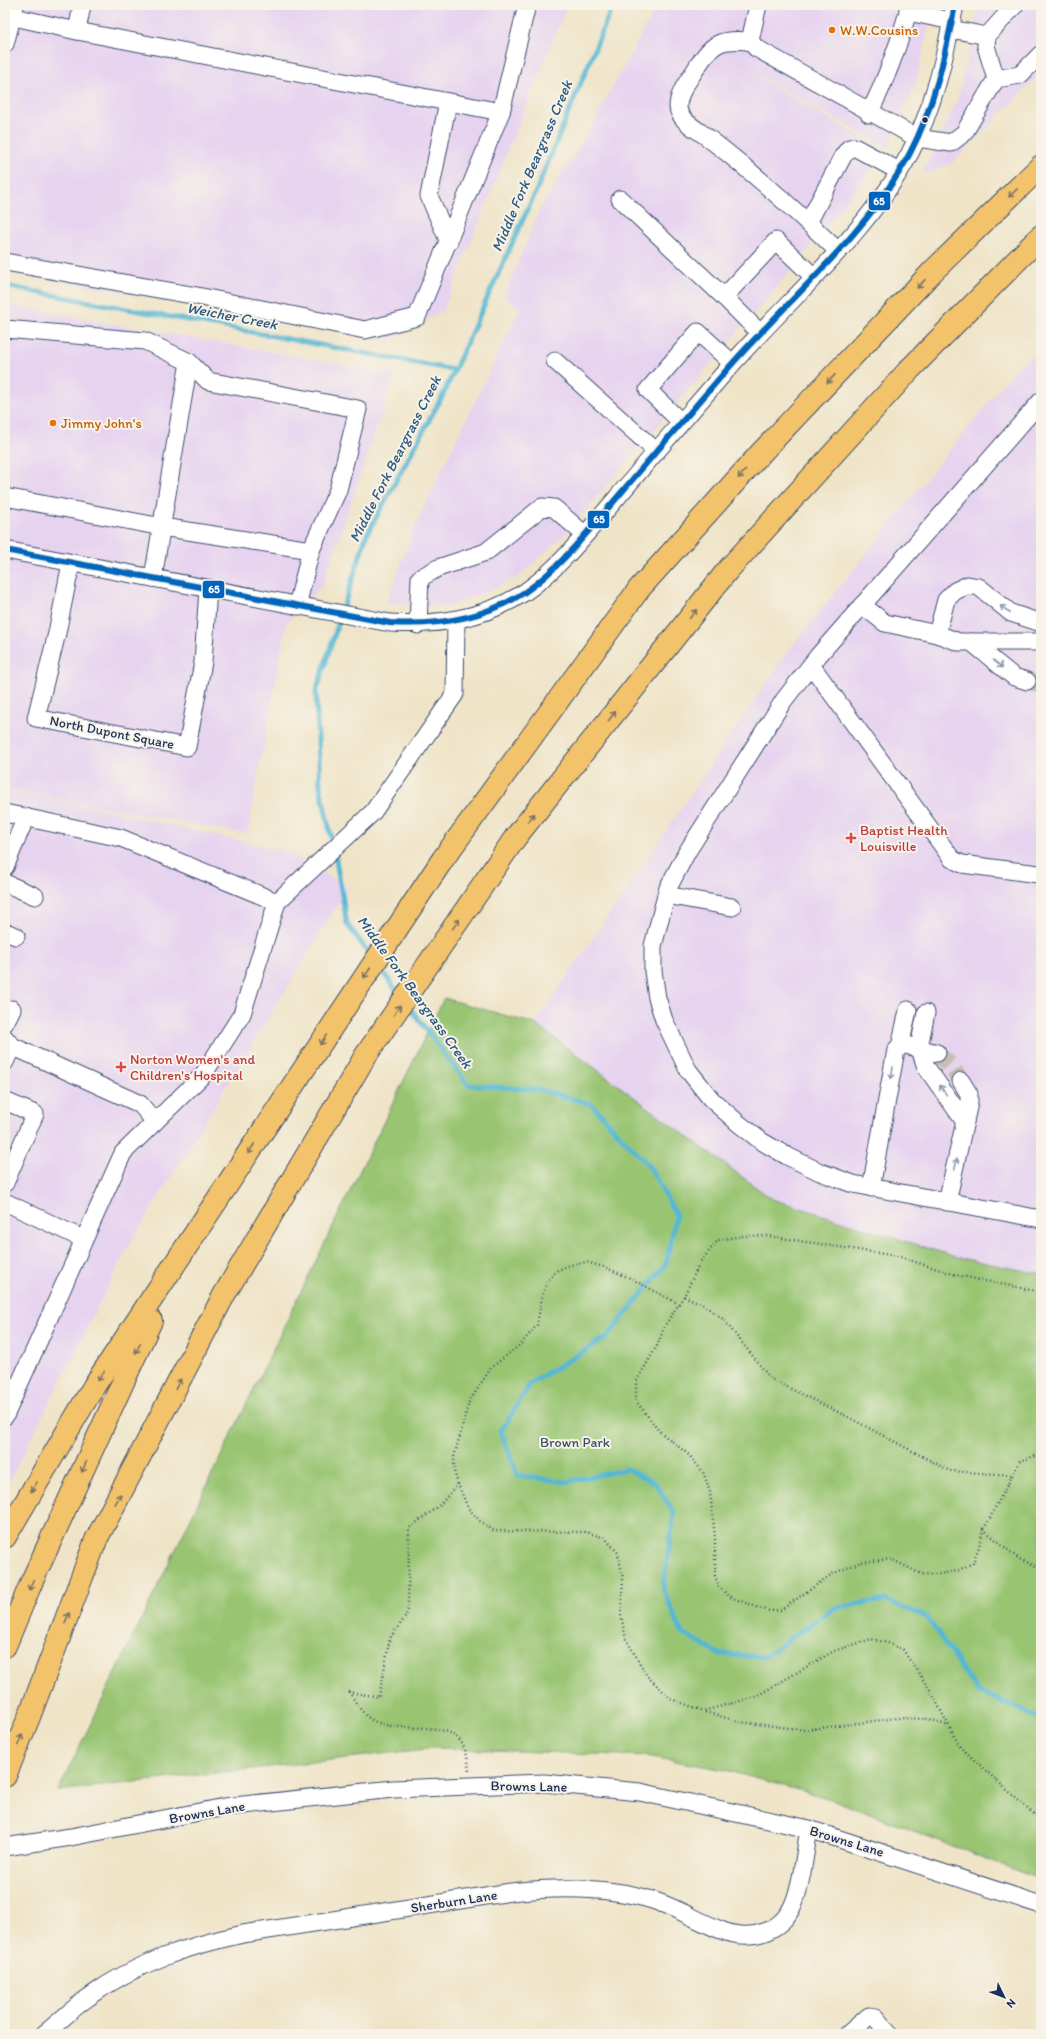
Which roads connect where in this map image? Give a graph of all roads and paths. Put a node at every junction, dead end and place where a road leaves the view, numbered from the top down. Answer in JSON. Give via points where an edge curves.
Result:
{"nodes":[{"id":1,"x":82,"y":5,"type":"edge"},
{"id":2,"x":527,"y":5,"type":"edge"},
{"id":3,"x":758,"y":5,"type":"edge"},
{"id":4,"x":1015,"y":5,"type":"edge"},
{"id":5,"x":908,"y":8,"type":"edge"},
{"id":6,"x":11,"y":12,"type":"edge"},
{"id":7,"x":952,"y":18,"type":"edge"},
{"id":8,"x":77,"y":31,"type":"junction"},
{"id":9,"x":987,"y":36,"type":"junction"},
{"id":10,"x":750,"y":41,"type":"junction"},
{"id":11,"x":5,"y":44,"type":"edge"},
{"id":12,"x":1041,"y":54,"type":"edge"},
{"id":13,"x":996,"y":79,"type":"junction"},
{"id":14,"x":448,"y":102,"type":"junction"},
{"id":15,"x":501,"y":112,"type":"junction"},
{"id":16,"x":870,"y":114,"type":"junction"},
{"id":17,"x":916,"y":138,"type":"junction"},
{"id":18,"x":1041,"y":166,"type":"edge"},
{"id":19,"x":899,"y":171,"type":"junction"},
{"id":20,"x":620,"y":199,"type":"dead end"},
{"id":21,"x":808,"y":223,"type":"junction"},
{"id":22,"x":1041,"y":236,"type":"edge"},
{"id":23,"x":449,"y":242,"type":"junction"},
{"id":24,"x":838,"y":251,"type":"junction"},
{"id":25,"x":5,"y":262,"type":"edge"},
{"id":26,"x":813,"y":276,"type":"junction"},
{"id":27,"x":724,"y":297,"type":"junction"},
{"id":28,"x":5,"y":329,"type":"edge"},
{"id":29,"x":760,"y":333,"type":"junction"},
{"id":30,"x":555,"y":361,"type":"dead end"},
{"id":31,"x":189,"y":362,"type":"junction"},
{"id":32,"x":732,"y":363,"type":"junction"},
{"id":33,"x":1041,"y":401,"type":"edge"},
{"id":34,"x":681,"y":422,"type":"junction"},
{"id":35,"x":656,"y":451,"type":"junction"},
{"id":36,"x":5,"y":497,"type":"edge"},
{"id":37,"x":162,"y":527,"type":"junction"},
{"id":38,"x":585,"y":535,"type":"junction"},
{"id":39,"x":5,"y":550,"type":"edge"},
{"id":40,"x":311,"y":550,"type":"junction"},
{"id":41,"x":72,"y":563,"type":"junction"},
{"id":42,"x":153,"y":578,"type":"junction"},
{"id":43,"x":208,"y":589,"type":"junction"},
{"id":44,"x":862,"y":605,"type":"junction"},
{"id":45,"x":297,"y":606,"type":"junction"},
{"id":46,"x":456,"y":620,"type":"junction"},
{"id":47,"x":1041,"y":623,"type":"edge"},
{"id":48,"x":418,"y":625,"type":"junction"},
{"id":49,"x":937,"y":634,"type":"junction"},
{"id":50,"x":971,"y":642,"type":"junction"},
{"id":51,"x":1040,"y":642,"type":"edge"},
{"id":52,"x":811,"y":666,"type":"junction"},
{"id":53,"x":1027,"y":681,"type":"tunnel mouth"},
{"id":54,"x":5,"y":813,"type":"edge"},
{"id":55,"x":26,"y":817,"type":"junction"},
{"id":56,"x":5,"y":868,"type":"edge"},
{"id":57,"x":1038,"y":874,"type":"dead end"},
{"id":58,"x":5,"y":883,"type":"edge"},
{"id":59,"x":666,"y":894,"type":"junction"},
{"id":60,"x":35,"y":896,"type":"dead end"},
{"id":61,"x":277,"y":902,"type":"junction"},
{"id":62,"x":732,"y":907,"type":"dead end"},
{"id":63,"x":908,"y":1010,"type":"dead end"},
{"id":64,"x":926,"y":1013,"type":"dead end"},
{"id":65,"x":9,"y":1042,"type":"edge"},
{"id":66,"x":900,"y":1047,"type":"junction"},
{"id":67,"x":918,"y":1047,"type":"junction"},
{"id":68,"x":937,"y":1053,"type":"tunnel mouth"},
{"id":69,"x":5,"y":1062,"type":"edge"},
{"id":70,"x":961,"y":1082,"type":"tunnel mouth"},
{"id":71,"x":5,"y":1101,"type":"edge"},
{"id":72,"x":155,"y":1122,"type":"junction"},
{"id":73,"x":965,"y":1122,"type":"junction"},
{"id":74,"x":5,"y":1183,"type":"edge"},
{"id":75,"x":871,"y":1188,"type":"junction"},
{"id":76,"x":5,"y":1202,"type":"edge"},
{"id":77,"x":947,"y":1202,"type":"junction"},
{"id":78,"x":1041,"y":1219,"type":"edge"},
{"id":79,"x":84,"y":1239,"type":"junction"},
{"id":80,"x":185,"y":1250,"type":"junction"},
{"id":81,"x":1041,"y":1292,"type":"edge"},
{"id":82,"x":684,"y":1296,"type":"junction"},
{"id":83,"x":679,"y":1304,"type":"junction"},
{"id":84,"x":5,"y":1416,"type":"edge"},
{"id":85,"x":1041,"y":1454,"type":"edge"},
{"id":86,"x":1012,"y":1475,"type":"junction"},
{"id":87,"x":458,"y":1484,"type":"junction"},
{"id":88,"x":983,"y":1529,"type":"junction"},
{"id":89,"x":5,"y":1537,"type":"edge"},
{"id":90,"x":1041,"y":1568,"type":"edge"},
{"id":91,"x":5,"y":1646,"type":"edge"},
{"id":92,"x":704,"y":1711,"type":"junction"},
{"id":93,"x":948,"y":1726,"type":"junction"},
{"id":94,"x":5,"y":1776,"type":"edge"},
{"id":95,"x":470,"y":1786,"type":"junction"},
{"id":96,"x":1041,"y":1819,"type":"edge"},
{"id":97,"x":808,"y":1829,"type":"junction"},
{"id":98,"x":5,"y":1847,"type":"edge"},
{"id":99,"x":1041,"y":1905,"type":"edge"},
{"id":100,"x":44,"y":2034,"type":"edge"},
{"id":101,"x":848,"y":2034,"type":"edge"},
{"id":102,"x":889,"y":2034,"type":"edge"}],
"edges":[{"from":1,"to":8,"type":"street"},
{"from":2,"to":15,"type":"street"},
{"from":3,"to":10,"type":"street"},
{"from":4,"to":9,"type":"street"},
{"from":5,"to":7,"type":"street"},
{"from":5,"to":16,"type":"street","via":[[892,64]]},
{"from":6,"to":8,"type":"street"},
{"from":6,"to":11,"type":"street"},
{"from":7,"to":9,"type":"street"},
{"from":7,"to":17,"type":"street","via":[[930,106]]},
{"from":8,"to":14,"type":"street"},
{"from":9,"to":13,"type":"street","via":[[986,46]]},
{"from":10,"to":16,"type":"street","via":[[756,48]]},
{"from":10,"to":21,"type":"street","via":[[732,40],[715,45],[707,52],[681,93],[678,109],[686,122]]},
{"from":12,"to":13,"type":"street","via":[[1020,75]]},
{"from":13,"to":17,"type":"street","via":[[964,133],[951,143]]},
{"from":14,"to":15,"type":"street"},
{"from":14,"to":23,"type":"street","via":[[429,196]]},
{"from":15,"to":23,"type":"street"},
{"from":16,"to":17,"type":"street"},
{"from":17,"to":19,"type":"street"},
{"from":18,"to":80,"type":"highway","one_way":true,"via":[[933,271],[760,455],[639,589],[444,859]]},
{"from":19,"to":21,"type":"street","via":[[854,147],[849,148]]},
{"from":19,"to":24,"type":"street","via":[[869,215]]},
{"from":20,"to":27,"type":"street"},
{"from":21,"to":24,"type":"street"},
{"from":94,"to":22,"type":"highway","one_way":true,"via":[[96,1540],[224,1295],[375,1042],[515,838],[727,571],[910,370]]},
{"from":23,"to":25,"type":"street","via":[[417,317],[365,330]]},
{"from":24,"to":26,"type":"street"},
{"from":26,"to":27,"type":"street","via":[[776,241]]},
{"from":26,"to":29,"type":"street"},
{"from":27,"to":29,"type":"street"},
{"from":28,"to":31,"type":"street","via":[[145,341]]},
{"from":29,"to":32,"type":"street"},
{"from":30,"to":35,"type":"street"},
{"from":31,"to":37,"type":"street"},
{"from":31,"to":40,"type":"street","via":[[208,381],[358,409],[338,490]]},
{"from":32,"to":34,"type":"street"},
{"from":32,"to":34,"type":"street","via":[[698,332],[648,390]]},
{"from":33,"to":44,"type":"street"},
{"from":34,"to":35,"type":"street"},
{"from":35,"to":38,"type":"street"},
{"from":36,"to":37,"type":"street"},
{"from":37,"to":40,"type":"street"},
{"from":37,"to":42,"type":"street"},
{"from":38,"to":46,"type":"street","via":[[552,570],[525,592],[500,606]]},
{"from":38,"to":48,"type":"street","via":[[554,508],[542,507],[486,552],[438,568],[420,578]]},
{"from":39,"to":41,"type":"street"},
{"from":40,"to":45,"type":"street"},
{"from":41,"to":42,"type":"street"},
{"from":41,"to":43,"type":"street","name":"North Dupont Square","via":[[36,718],[187,747],[203,662]]},
{"from":42,"to":43,"type":"street"},
{"from":43,"to":45,"type":"street"},
{"from":44,"to":49,"type":"street","via":[[884,623]]},
{"from":44,"to":52,"type":"street"},
{"from":45,"to":48,"type":"street","via":[[390,623]]},
{"from":46,"to":48,"type":"street"},
{"from":46,"to":61,"type":"street","via":[[455,694],[373,812]]},
{"from":47,"to":49,"type":"street","one_way":true,"via":[[1011,613],[979,587],[968,585],[955,591],[946,600]]},
{"from":49,"to":50,"type":"street","via":[[959,642]]},
{"from":50,"to":51,"type":"street"},
{"from":50,"to":53,"type":"street","one_way":true,"via":[[1014,677]]},
{"from":52,"to":57,"type":"street","via":[[952,859],[962,864]]},
{"from":52,"to":59,"type":"street","via":[[784,700],[687,852]]},
{"from":54,"to":55,"type":"street"},
{"from":55,"to":56,"type":"street"},
{"from":55,"to":61,"type":"street","via":[[121,838]]},
{"from":58,"to":60,"type":"street"},
{"from":59,"to":62,"type":"street"},
{"from":59,"to":75,"type":"street","via":[[653,946],[653,971],[657,998],[664,1020],[688,1070],[711,1099],[761,1141],[820,1172]]},
{"from":61,"to":72,"type":"street","via":[[242,1014],[203,1075]]},
{"from":63,"to":66,"type":"street"},
{"from":64,"to":67,"type":"street"},
{"from":65,"to":69,"type":"street"},
{"from":65,"to":72,"type":"street","via":[[140,1104]]},
{"from":66,"to":67,"type":"street","via":[[902,1044]]},
{"from":66,"to":75,"type":"street","one_way":true,"via":[[896,1050]]},
{"from":67,"to":68,"type":"street"},
{"from":73,"to":67,"type":"street","one_way":true,"via":[[926,1067]]},
{"from":70,"to":73,"type":"street","via":[[968,1094],[969,1103]]},
{"from":71,"to":74,"type":"street","via":[[35,1114]]},
{"from":72,"to":79,"type":"street","via":[[123,1153]]},
{"from":77,"to":73,"type":"street","one_way":true},
{"from":75,"to":77,"type":"street"},
{"from":76,"to":79,"type":"street"},
{"from":77,"to":78,"type":"street"},
{"from":79,"to":84,"type":"street"},
{"from":80,"to":89,"type":"highway","one_way":true,"via":[[94,1386]]},
{"from":80,"to":91,"type":"highway","one_way":true,"via":[[112,1404]]},
{"from":81,"to":82,"type":"path","via":[[956,1275],[897,1256],[768,1236],[742,1236],[718,1240],[701,1261]]},
{"from":82,"to":83,"type":"path"},
{"from":82,"to":86,"type":"path","via":[[723,1318],[771,1379],[950,1471]]},
{"from":83,"to":87,"type":"path","via":[[630,1278],[586,1262],[556,1271],[547,1282],[542,1296],[537,1325],[521,1344],[491,1368],[469,1402],[454,1457],[454,1471]]},
{"from":83,"to":88,"type":"path","via":[[636,1382],[636,1401],[659,1431],[689,1455],[703,1472],[712,1508],[715,1576],[719,1587],[730,1597],[769,1611],[781,1610],[832,1574],[861,1562],[891,1559],[920,1574],[957,1571],[973,1563],[980,1547]]},
{"from":85,"to":86,"type":"path","via":[[1020,1461]]},
{"from":86,"to":88,"type":"path"},
{"from":87,"to":92,"type":"path","via":[[468,1508],[494,1531],[586,1532],[606,1538],[618,1553],[623,1578],[621,1615],[626,1638],[643,1670],[671,1699]]},
{"from":87,"to":95,"type":"path","via":[[439,1506],[410,1528],[408,1609],[390,1638],[379,1697],[349,1692],[361,1710],[374,1721],[398,1728],[442,1729],[455,1736],[464,1745],[468,1757]]},
{"from":88,"to":90,"type":"path","via":[[1019,1559]]},
{"from":92,"to":93,"type":"path","via":[[740,1722],[805,1730],[897,1718],[930,1719]]},
{"from":92,"to":93,"type":"path","via":[[755,1697],[834,1651],[871,1639],[903,1650],[930,1690]]},
{"from":93,"to":96,"type":"path","via":[[960,1747]]},
{"from":95,"to":97,"type":"street","name":"Browns Lane","via":[[544,1783],[640,1792]]},
{"from":95,"to":98,"type":"street","name":"Browns Lane","via":[[393,1789],[225,1807]]},
{"from":97,"to":99,"type":"street","name":"Browns Lane"},
{"from":97,"to":100,"type":"street","name":"Sherburn Lane","via":[[796,1898],[779,1924],[754,1936],[739,1936],[718,1929],[680,1910],[628,1894],[596,1890],[538,1889],[511,1892],[243,1934],[202,1943],[168,1954],[133,1970],[89,1996]]},
{"from":101,"to":102,"type":"street","via":[[869,2016],[875,2017]]}]}
